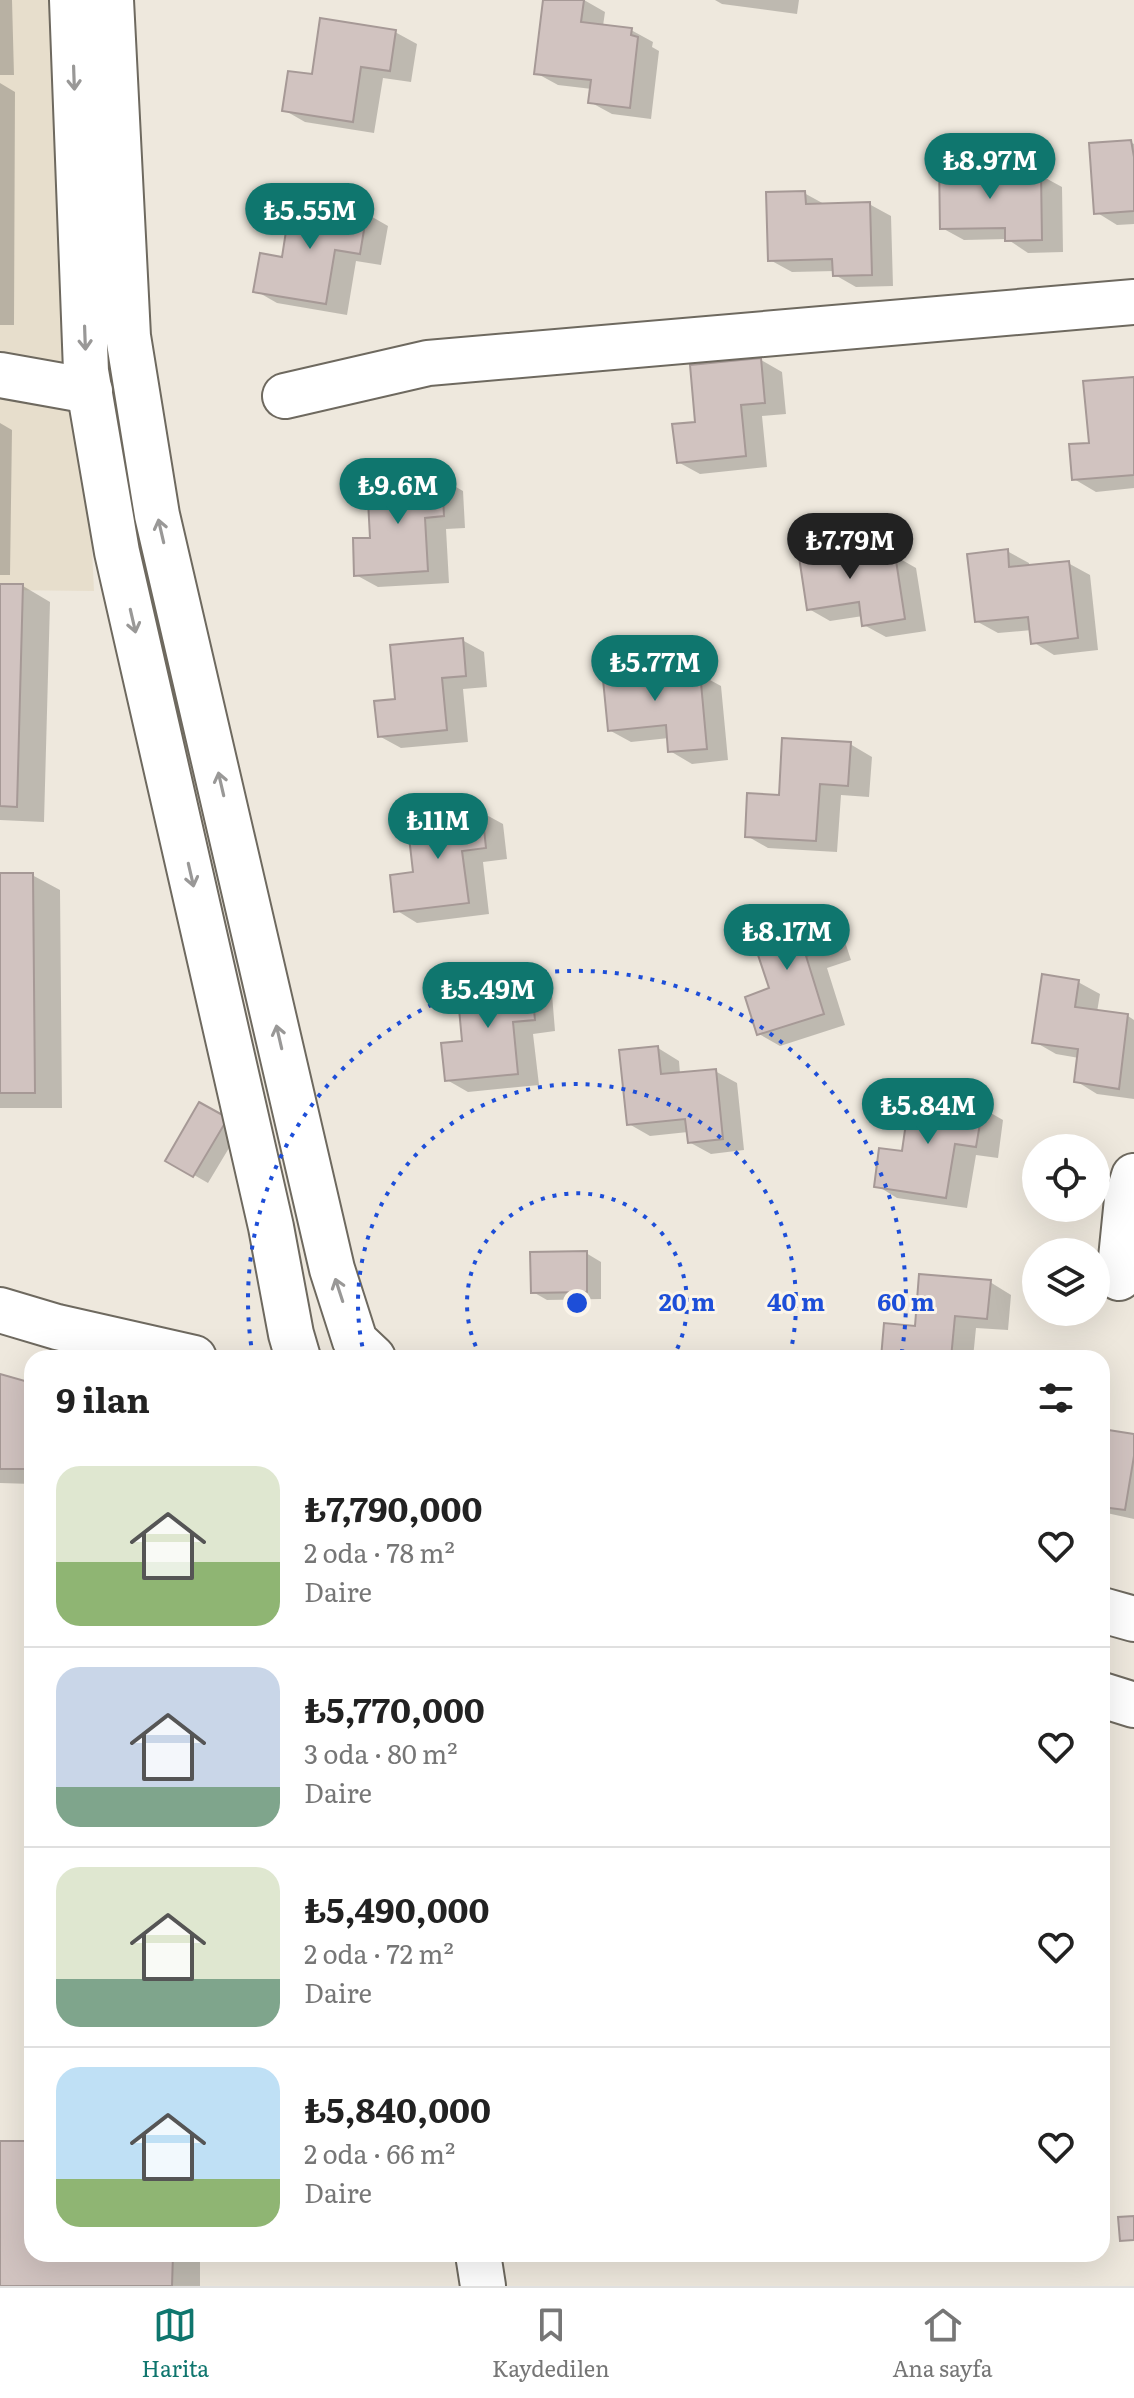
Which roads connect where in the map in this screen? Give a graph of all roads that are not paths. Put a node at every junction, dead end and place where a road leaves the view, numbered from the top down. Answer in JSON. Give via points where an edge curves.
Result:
{"nodes":[{"id":1,"x":72,"y":0,"type":"edge"},
{"id":2,"x":111,"y":0,"type":"edge"},
{"id":3,"x":1134,"y":302,"type":"edge"},
{"id":4,"x":0,"y":375,"type":"edge"},
{"id":5,"x":90,"y":391,"type":"junction"},
{"id":6,"x":285,"y":396,"type":"dead end"},
{"id":7,"x":1134,"y":1176,"type":"edge"},
{"id":8,"x":1119,"y":1278,"type":"dead end"},
{"id":9,"x":0,"y":1310,"type":"edge"},
{"id":10,"x":57,"y":1327,"type":"junction"},
{"id":11,"x":108,"y":1350,"type":"edge"},
{"id":12,"x":159,"y":1350,"type":"edge"},
{"id":13,"x":296,"y":1350,"type":"edge"},
{"id":14,"x":365,"y":1350,"type":"edge"},
{"id":15,"x":1110,"y":1612,"type":"edge"},
{"id":16,"x":1134,"y":1619,"type":"edge"},
{"id":17,"x":479,"y":2262,"type":"edge"},
{"id":18,"x":483,"y":2286,"type":"edge"}],
"edges":[{"from":1,"to":5,"type":"main road","one_way":true},
{"from":14,"to":2,"type":"main road","one_way":true,"via":[[355,1341],[332,1269],[157,515],[128,336]]},
{"from":3,"to":6,"type":"main road","via":[[428,363]]},
{"from":4,"to":5,"type":"main road"},
{"from":5,"to":13,"type":"main road","one_way":true,"via":[[117,552]]},
{"from":7,"to":8,"type":"main road"},
{"from":9,"to":10,"type":"main road"},
{"from":10,"to":11,"type":"main road"},
{"from":10,"to":12,"type":"main road"},
{"from":15,"to":16,"type":"main road"},
{"from":17,"to":18,"type":"main road"}]}
